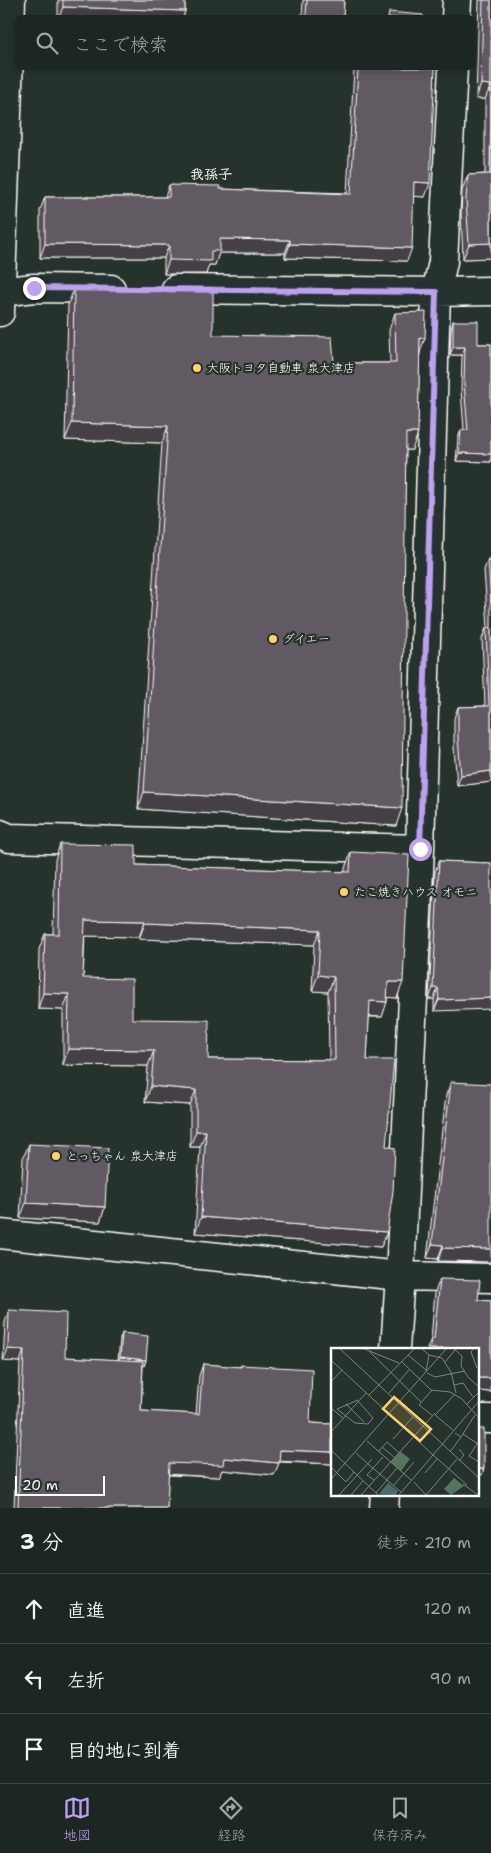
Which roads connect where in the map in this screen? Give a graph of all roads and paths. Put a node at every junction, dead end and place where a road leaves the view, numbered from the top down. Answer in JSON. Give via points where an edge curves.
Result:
{"nodes":[{"id":1,"x":11,"y":0,"type":"edge"},
{"id":2,"x":457,"y":0,"type":"edge"},
{"id":3,"x":456,"y":15,"type":"edge"},
{"id":4,"x":453,"y":70,"type":"edge"},
{"id":5,"x":491,"y":291,"type":"edge"},
{"id":6,"x":436,"y":292,"type":"junction"},
{"id":7,"x":0,"y":299,"type":"edge"},
{"id":8,"x":0,"y":834,"type":"edge"},
{"id":9,"x":420,"y":849,"type":"junction"},
{"id":10,"x":0,"y":1234,"type":"edge"},
{"id":11,"x":400,"y":1276,"type":"junction"},
{"id":12,"x":491,"y":1278,"type":"edge"},
{"id":13,"x":395,"y":1348,"type":"edge"},
{"id":14,"x":478,"y":1419,"type":"edge"},
{"id":15,"x":491,"y":1419,"type":"edge"}],
"edges":[{"from":1,"to":7,"type":"street"},
{"from":2,"to":3,"type":"street"},
{"from":4,"to":6,"type":"street","via":[[443,262]]},
{"from":5,"to":6,"type":"street"},
{"from":6,"to":7,"type":"street","via":[[34,288]]},
{"from":6,"to":9,"type":"street"},
{"from":8,"to":9,"type":"street","via":[[9,838]]},
{"from":9,"to":11,"type":"street"},
{"from":10,"to":11,"type":"street"},
{"from":11,"to":12,"type":"street"},
{"from":11,"to":13,"type":"street"},
{"from":14,"to":15,"type":"street"}]}
